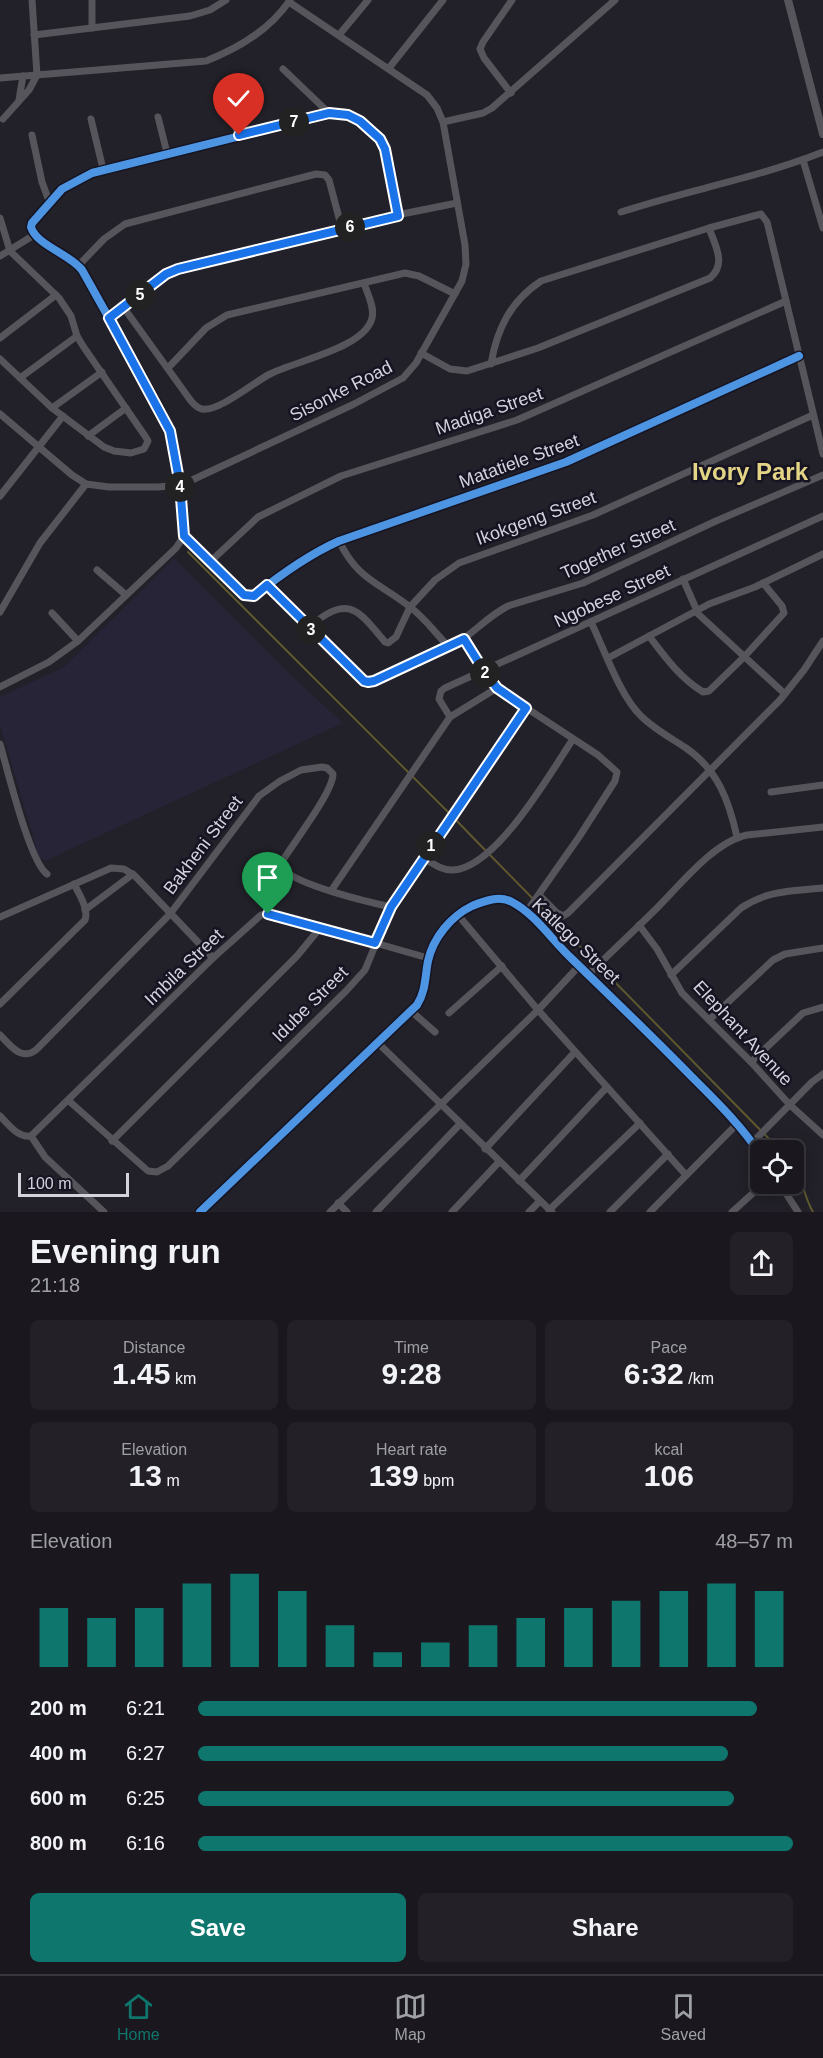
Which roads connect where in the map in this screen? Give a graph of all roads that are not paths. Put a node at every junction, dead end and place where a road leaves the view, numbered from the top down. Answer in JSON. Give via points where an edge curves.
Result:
{"nodes":[{"id":1,"x":32,"y":0,"type":"edge"},
{"id":2,"x":92,"y":0,"type":"edge"},
{"id":3,"x":226,"y":0,"type":"edge"},
{"id":4,"x":368,"y":0,"type":"edge"},
{"id":5,"x":443,"y":0,"type":"edge"},
{"id":6,"x":512,"y":0,"type":"edge"},
{"id":7,"x":615,"y":0,"type":"edge"},
{"id":8,"x":788,"y":0,"type":"edge"},
{"id":9,"x":290,"y":1,"type":"edge"},
{"id":10,"x":92,"y":28,"type":"junction"},
{"id":11,"x":34,"y":35,"type":"junction"},
{"id":12,"x":339,"y":35,"type":"junction"},
{"id":13,"x":389,"y":68,"type":"junction"},
{"id":14,"x":283,"y":69,"type":"dead end"},
{"id":15,"x":37,"y":75,"type":"junction"},
{"id":16,"x":22,"y":76,"type":"junction"},
{"id":17,"x":0,"y":78,"type":"edge"},
{"id":18,"x":511,"y":93,"type":"junction"},
{"id":19,"x":19,"y":100,"type":"junction"},
{"id":20,"x":224,"y":100,"type":"dead end"},
{"id":21,"x":329,"y":113,"type":"junction"},
{"id":22,"x":158,"y":117,"type":"dead end"},
{"id":23,"x":3,"y":119,"type":"dead end"},
{"id":24,"x":91,"y":119,"type":"dead end"},
{"id":25,"x":443,"y":122,"type":"junction"},
{"id":26,"x":823,"y":134,"type":"edge"},
{"id":27,"x":32,"y":135,"type":"dead end"},
{"id":28,"x":239,"y":135,"type":"junction"},
{"id":29,"x":823,"y":152,"type":"edge"},
{"id":30,"x":167,"y":153,"type":"junction"},
{"id":31,"x":803,"y":160,"type":"junction"},
{"id":32,"x":103,"y":170,"type":"junction"},
{"id":33,"x":49,"y":201,"type":"junction"},
{"id":34,"x":457,"y":203,"type":"junction"},
{"id":35,"x":621,"y":212,"type":"dead end"},
{"id":36,"x":398,"y":216,"type":"junction"},
{"id":37,"x":0,"y":218,"type":"edge"},
{"id":38,"x":709,"y":228,"type":"junction"},
{"id":39,"x":823,"y":228,"type":"edge"},
{"id":40,"x":342,"y":229,"type":"junction"},
{"id":41,"x":34,"y":235,"type":"junction"},
{"id":42,"x":10,"y":251,"type":"junction"},
{"id":43,"x":0,"y":256,"type":"edge"},
{"id":44,"x":78,"y":266,"type":"junction"},
{"id":45,"x":364,"y":283,"type":"junction"},
{"id":46,"x":455,"y":294,"type":"junction"},
{"id":47,"x":56,"y":295,"type":"junction"},
{"id":48,"x":786,"y":301,"type":"junction"},
{"id":49,"x":124,"y":308,"type":"junction"},
{"id":50,"x":109,"y":318,"type":"junction"},
{"id":51,"x":77,"y":336,"type":"junction"},
{"id":52,"x":0,"y":338,"type":"edge"},
{"id":53,"x":421,"y":353,"type":"junction"},
{"id":54,"x":799,"y":357,"type":"junction"},
{"id":55,"x":0,"y":359,"type":"edge"},
{"id":56,"x":491,"y":364,"type":"junction"},
{"id":57,"x":168,"y":368,"type":"junction"},
{"id":58,"x":102,"y":372,"type":"junction"},
{"id":59,"x":20,"y":378,"type":"junction"},
{"id":60,"x":52,"y":408,"type":"junction"},
{"id":61,"x":126,"y":408,"type":"junction"},
{"id":62,"x":0,"y":414,"type":"edge"},
{"id":63,"x":813,"y":415,"type":"junction"},
{"id":64,"x":63,"y":416,"type":"junction"},
{"id":65,"x":88,"y":436,"type":"junction"},
{"id":66,"x":38,"y":447,"type":"junction"},
{"id":67,"x":823,"y":454,"type":"edge"},
{"id":68,"x":823,"y":475,"type":"edge"},
{"id":69,"x":86,"y":484,"type":"junction"},
{"id":70,"x":180,"y":485,"type":"junction"},
{"id":71,"x":0,"y":496,"type":"edge"},
{"id":72,"x":823,"y":516,"type":"edge"},
{"id":73,"x":184,"y":536,"type":"junction"},
{"id":74,"x":339,"y":541,"type":"junction"},
{"id":75,"x":823,"y":554,"type":"edge"},
{"id":76,"x":211,"y":561,"type":"junction"},
{"id":77,"x":97,"y":570,"type":"dead end"},
{"id":78,"x":683,"y":579,"type":"junction"},
{"id":79,"x":763,"y":583,"type":"junction"},
{"id":80,"x":267,"y":585,"type":"junction"},
{"id":81,"x":126,"y":595,"type":"junction"},
{"id":82,"x":410,"y":607,"type":"junction"},
{"id":83,"x":697,"y":611,"type":"junction"},
{"id":84,"x":0,"y":612,"type":"edge"},
{"id":85,"x":52,"y":613,"type":"dead end"},
{"id":86,"x":591,"y":622,"type":"junction"},
{"id":87,"x":309,"y":627,"type":"junction"},
{"id":88,"x":650,"y":636,"type":"junction"},
{"id":89,"x":464,"y":639,"type":"junction"},
{"id":90,"x":78,"y":641,"type":"junction"},
{"id":91,"x":823,"y":641,"type":"edge"},
{"id":92,"x":449,"y":647,"type":"junction"},
{"id":93,"x":744,"y":657,"type":"junction"},
{"id":94,"x":608,"y":658,"type":"junction"},
{"id":95,"x":484,"y":671,"type":"junction"},
{"id":96,"x":0,"y":687,"type":"edge"},
{"id":97,"x":497,"y":688,"type":"junction"},
{"id":98,"x":785,"y":694,"type":"junction"},
{"id":99,"x":526,"y":708,"type":"junction"},
{"id":100,"x":450,"y":717,"type":"junction"},
{"id":101,"x":573,"y":739,"type":"junction"},
{"id":102,"x":0,"y":744,"type":"edge"},
{"id":103,"x":710,"y":769,"type":"junction"},
{"id":104,"x":823,"y":785,"type":"edge"},
{"id":105,"x":771,"y":792,"type":"dead end"},
{"id":106,"x":823,"y":827,"type":"edge"},
{"id":107,"x":737,"y":837,"type":"junction"},
{"id":108,"x":423,"y":858,"type":"junction"},
{"id":109,"x":47,"y":874,"type":"dead end"},
{"id":110,"x":133,"y":874,"type":"junction"},
{"id":111,"x":74,"y":884,"type":"junction"},
{"id":112,"x":823,"y":888,"type":"edge"},
{"id":113,"x":331,"y":891,"type":"junction"},
{"id":114,"x":539,"y":895,"type":"junction"},
{"id":115,"x":391,"y":907,"type":"junction"},
{"id":116,"x":85,"y":909,"type":"junction"},
{"id":117,"x":527,"y":911,"type":"junction"},
{"id":118,"x":170,"y":914,"type":"junction"},
{"id":119,"x":458,"y":915,"type":"junction"},
{"id":120,"x":0,"y":917,"type":"edge"},
{"id":121,"x":639,"y":925,"type":"junction"},
{"id":122,"x":320,"y":928,"type":"junction"},
{"id":123,"x":375,"y":943,"type":"junction"},
{"id":124,"x":823,"y":948,"type":"edge"},
{"id":125,"x":213,"y":958,"type":"junction"},
{"id":126,"x":428,"y":958,"type":"junction"},
{"id":127,"x":502,"y":966,"type":"junction"},
{"id":128,"x":579,"y":966,"type":"junction"},
{"id":129,"x":588,"y":975,"type":"junction"},
{"id":130,"x":671,"y":975,"type":"junction"},
{"id":131,"x":0,"y":1004,"type":"edge"},
{"id":132,"x":823,"y":1007,"type":"edge"},
{"id":133,"x":538,"y":1010,"type":"junction"},
{"id":134,"x":411,"y":1011,"type":"junction"},
{"id":135,"x":449,"y":1013,"type":"dead end"},
{"id":136,"x":709,"y":1020,"type":"junction"},
{"id":137,"x":435,"y":1032,"type":"dead end"},
{"id":138,"x":0,"y":1035,"type":"edge"},
{"id":139,"x":378,"y":1043,"type":"junction"},
{"id":140,"x":575,"y":1052,"type":"junction"},
{"id":141,"x":751,"y":1062,"type":"junction"},
{"id":142,"x":823,"y":1074,"type":"edge"},
{"id":143,"x":607,"y":1087,"type":"junction"},
{"id":144,"x":69,"y":1101,"type":"junction"},
{"id":145,"x":440,"y":1105,"type":"junction"},
{"id":146,"x":790,"y":1105,"type":"junction"},
{"id":147,"x":0,"y":1116,"type":"edge"},
{"id":148,"x":640,"y":1123,"type":"junction"},
{"id":149,"x":460,"y":1124,"type":"junction"},
{"id":150,"x":737,"y":1124,"type":"junction"},
{"id":151,"x":30,"y":1136,"type":"junction"},
{"id":152,"x":823,"y":1136,"type":"edge"},
{"id":153,"x":750,"y":1140,"type":"edge"},
{"id":154,"x":755,"y":1140,"type":"edge"},
{"id":155,"x":112,"y":1141,"type":"junction"},
{"id":156,"x":485,"y":1149,"type":"junction"},
{"id":157,"x":668,"y":1154,"type":"junction"},
{"id":158,"x":499,"y":1162,"type":"junction"},
{"id":159,"x":686,"y":1175,"type":"junction"},
{"id":160,"x":519,"y":1181,"type":"junction"},
{"id":161,"x":752,"y":1194,"type":"edge"},
{"id":162,"x":786,"y":1194,"type":"edge"},
{"id":163,"x":540,"y":1201,"type":"junction"},
{"id":164,"x":338,"y":1203,"type":"junction"},
{"id":165,"x":551,"y":1211,"type":"edge"},
{"id":166,"x":104,"y":1212,"type":"edge"},
{"id":167,"x":200,"y":1212,"type":"edge"},
{"id":168,"x":330,"y":1212,"type":"edge"},
{"id":169,"x":347,"y":1212,"type":"edge"},
{"id":170,"x":376,"y":1212,"type":"edge"},
{"id":171,"x":452,"y":1212,"type":"edge"},
{"id":172,"x":529,"y":1212,"type":"edge"},
{"id":173,"x":610,"y":1212,"type":"edge"},
{"id":174,"x":650,"y":1212,"type":"edge"},
{"id":175,"x":732,"y":1212,"type":"edge"},
{"id":176,"x":798,"y":1212,"type":"edge"}],
"edges":[{"from":1,"to":11,"type":"street"},
{"from":2,"to":10,"type":"street"},
{"from":3,"to":10,"type":"street","via":[[190,16]]},
{"from":4,"to":12,"type":"street"},
{"from":5,"to":13,"type":"street"},
{"from":6,"to":18,"type":"street","via":[[480,49]]},
{"from":7,"to":18,"type":"street"},
{"from":8,"to":26,"type":"street"},
{"from":9,"to":12,"type":"street","name":"Sisonke Road"},
{"from":9,"to":15,"type":"street","via":[[256,36],[206,61]]},
{"from":10,"to":11,"type":"street"},
{"from":11,"to":15,"type":"street"},
{"from":12,"to":13,"type":"street","name":"Sisonke Road"},
{"from":13,"to":25,"type":"street","name":"Sisonke Road","via":[[427,95]]},
{"from":14,"to":21,"type":"street"},
{"from":15,"to":16,"type":"street"},
{"from":15,"to":19,"type":"street"},
{"from":16,"to":17,"type":"street"},
{"from":16,"to":19,"type":"street"},
{"from":18,"to":25,"type":"street","via":[[483,113]]},
{"from":19,"to":23,"type":"street"},
{"from":20,"to":28,"type":"street"},
{"from":21,"to":28,"type":"street"},
{"from":21,"to":36,"type":"street","via":[[360,121],[380,139]]},
{"from":22,"to":30,"type":"street"},
{"from":24,"to":32,"type":"street"},
{"from":25,"to":34,"type":"street","name":"Sisonke Road"},
{"from":27,"to":33,"type":"street"},
{"from":28,"to":30,"type":"street"},
{"from":29,"to":31,"type":"street"},
{"from":30,"to":32,"type":"street"},
{"from":31,"to":35,"type":"street"},
{"from":31,"to":39,"type":"street"},
{"from":32,"to":33,"type":"street","via":[[77,180]]},
{"from":33,"to":41,"type":"street","via":[[31,227]]},
{"from":34,"to":36,"type":"street"},
{"from":34,"to":46,"type":"street","name":"Sisonke Road","via":[[466,264]]},
{"from":36,"to":40,"type":"street"},
{"from":37,"to":42,"type":"street"},
{"from":38,"to":48,"type":"street","via":[[757,214],[763,216]]},
{"from":38,"to":56,"type":"street","via":[[541,281],[507,314],[496,336]]},
{"from":38,"to":56,"type":"street","via":[[720,265],[710,278]]},
{"from":40,"to":44,"type":"street","via":[[329,180],[316,174],[126,224],[104,239]]},
{"from":40,"to":49,"type":"street","via":[[178,269]]},
{"from":41,"to":42,"type":"street"},
{"from":41,"to":44,"type":"street"},
{"from":42,"to":43,"type":"street"},
{"from":42,"to":47,"type":"street"},
{"from":44,"to":50,"type":"street"},
{"from":45,"to":46,"type":"street","via":[[405,273]]},
{"from":45,"to":57,"type":"street","via":[[227,315],[206,328]]},
{"from":45,"to":57,"type":"street","via":[[373,315],[359,336],[272,373],[216,406],[203,409],[195,405]]},
{"from":46,"to":53,"type":"street","name":"Sisonke Road"},
{"from":47,"to":51,"type":"street","via":[[71,316]]},
{"from":47,"to":52,"type":"street"},
{"from":48,"to":54,"type":"street"},
{"from":48,"to":76,"type":"street","name":"Madiga Street","via":[[517,420],[341,476],[258,518]]},
{"from":49,"to":50,"type":"street"},
{"from":49,"to":57,"type":"street"},
{"from":50,"to":70,"type":"street","via":[[170,431]]},
{"from":51,"to":58,"type":"street"},
{"from":51,"to":59,"type":"street"},
{"from":53,"to":56,"type":"street","via":[[457,371]]},
{"from":53,"to":70,"type":"street","name":"Sisonke Road","via":[[410,372],[393,385]]},
{"from":54,"to":63,"type":"street"},
{"from":54,"to":74,"type":"street","name":"Matatiele Street","via":[[566,462]]},
{"from":55,"to":59,"type":"street"},
{"from":58,"to":60,"type":"street"},
{"from":58,"to":61,"type":"street"},
{"from":59,"to":60,"type":"street"},
{"from":60,"to":64,"type":"street"},
{"from":61,"to":65,"type":"street"},
{"from":61,"to":65,"type":"street","via":[[147,439],[144,449],[130,453],[114,451]]},
{"from":62,"to":66,"type":"street"},
{"from":63,"to":67,"type":"street"},
{"from":63,"to":82,"type":"street","name":"Ikokgeng Street","via":[[593,515],[459,562]]},
{"from":64,"to":65,"type":"street"},
{"from":64,"to":66,"type":"street"},
{"from":66,"to":69,"type":"street"},
{"from":66,"to":71,"type":"street"},
{"from":68,"to":89,"type":"street","name":"Together Street","via":[[590,580],[508,606]]},
{"from":69,"to":70,"type":"street","name":"Sisonke Road"},
{"from":69,"to":84,"type":"street","via":[[40,543]]},
{"from":70,"to":73,"type":"street"},
{"from":72,"to":78,"type":"street","name":"Ngobese Street"},
{"from":73,"to":76,"type":"street"},
{"from":73,"to":81,"type":"street"},
{"from":74,"to":80,"type":"street","name":"Matatiele Street"},
{"from":74,"to":82,"type":"street","via":[[359,573]]},
{"from":75,"to":79,"type":"street"},
{"from":76,"to":80,"type":"street","name":"Matatiele Street","via":[[244,595],[254,596]]},
{"from":77,"to":81,"type":"street"},
{"from":78,"to":83,"type":"street"},
{"from":78,"to":86,"type":"street","name":"Ngobese Street"},
{"from":79,"to":83,"type":"street"},
{"from":79,"to":93,"type":"street","via":[[784,611]]},
{"from":80,"to":87,"type":"street"},
{"from":81,"to":90,"type":"street"},
{"from":82,"to":87,"type":"street","name":"Ikokgeng Street","via":[[396,637],[388,643],[366,618],[349,609],[329,612]]},
{"from":82,"to":92,"type":"street"},
{"from":83,"to":88,"type":"street"},
{"from":83,"to":93,"type":"street"},
{"from":85,"to":90,"type":"street"},
{"from":86,"to":94,"type":"street"},
{"from":86,"to":95,"type":"street","name":"Ngobese Street"},
{"from":87,"to":92,"type":"street","name":"Together Street","via":[[368,682]]},
{"from":88,"to":93,"type":"street","via":[[675,669],[703,692],[709,691]]},
{"from":88,"to":94,"type":"street"},
{"from":89,"to":92,"type":"street","name":"Together Street"},
{"from":89,"to":95,"type":"street"},
{"from":90,"to":96,"type":"street","via":[[50,662]]},
{"from":91,"to":98,"type":"street"},
{"from":93,"to":98,"type":"street"},
{"from":94,"to":103,"type":"street","via":[[640,716]]},
{"from":95,"to":97,"type":"street"},
{"from":95,"to":100,"type":"street","name":"Ngobese Street","via":[[441,691],[440,699]]},
{"from":97,"to":99,"type":"street"},
{"from":97,"to":100,"type":"street"},
{"from":98,"to":103,"type":"street"},
{"from":99,"to":101,"type":"street"},
{"from":99,"to":108,"type":"street","name":"Idube Street"},
{"from":100,"to":113,"type":"street"},
{"from":101,"to":108,"type":"street","via":[[516,824],[492,849],[457,870],[444,869]]},
{"from":101,"to":114,"type":"street","via":[[615,769],[618,776]]},
{"from":102,"to":109,"type":"street","via":[[30,845],[41,870]]},
{"from":103,"to":107,"type":"street","via":[[728,801]]},
{"from":103,"to":114,"type":"street","via":[[563,916]]},
{"from":104,"to":105,"type":"street"},
{"from":106,"to":107,"type":"street"},
{"from":107,"to":121,"type":"street","via":[[717,850]]},
{"from":108,"to":115,"type":"street","name":"Idube Street"},
{"from":110,"to":111,"type":"street","via":[[124,868],[111,868]]},
{"from":110,"to":116,"type":"street"},
{"from":110,"to":118,"type":"street"},
{"from":111,"to":116,"type":"street"},
{"from":111,"to":120,"type":"street"},
{"from":112,"to":130,"type":"street","name":"Elephant Avenue","via":[[780,892],[752,900]]},
{"from":113,"to":115,"type":"street","name":"Bakheni Street"},
{"from":113,"to":118,"type":"street","name":"Bakheni Street","via":[[292,876],[282,865],[332,780],[330,771],[322,767],[301,770],[259,796]]},
{"from":114,"to":117,"type":"street"},
{"from":115,"to":123,"type":"street","name":"Idube Street"},
{"from":116,"to":131,"type":"street","via":[[87,915],[82,924]]},
{"from":117,"to":119,"type":"street","name":"Katlego Street","via":[[501,898]]},
{"from":117,"to":128,"type":"street","name":"Katlego Street"},
{"from":118,"to":125,"type":"street"},
{"from":118,"to":138,"type":"street","name":"Bakheni Street","via":[[31,1054],[20,1053]]},
{"from":119,"to":126,"type":"street","name":"Katlego Street","via":[[440,933]]},
{"from":119,"to":127,"type":"street"},
{"from":121,"to":129,"type":"street"},
{"from":121,"to":130,"type":"street"},
{"from":122,"to":123,"type":"street","name":"Imbila Street"},
{"from":122,"to":125,"type":"street","name":"Imbila Street","via":[[281,916],[261,915]]},
{"from":122,"to":155,"type":"street","via":[[297,956]]},
{"from":123,"to":126,"type":"street","name":"Imbila Street"},
{"from":123,"to":155,"type":"street","name":"Idube Street","via":[[357,980],[168,1166],[157,1172],[148,1171]]},
{"from":124,"to":136,"type":"street","via":[[796,951],[773,960]]},
{"from":125,"to":144,"type":"street","name":"Imbila Street"},
{"from":126,"to":134,"type":"street","name":"Katlego Street","via":[[423,992]]},
{"from":127,"to":133,"type":"street"},
{"from":127,"to":135,"type":"street"},
{"from":128,"to":129,"type":"street","name":"Katlego Street"},
{"from":128,"to":133,"type":"street"},
{"from":129,"to":150,"type":"street","name":"Katlego Street"},
{"from":130,"to":136,"type":"street","name":"Elephant Avenue","via":[[682,993]]},
{"from":132,"to":141,"type":"street","via":[[803,1013]]},
{"from":133,"to":140,"type":"street"},
{"from":133,"to":145,"type":"street"},
{"from":134,"to":137,"type":"street"},
{"from":134,"to":139,"type":"street","name":"Katlego Street"},
{"from":136,"to":141,"type":"street","name":"Elephant Avenue"},
{"from":139,"to":145,"type":"street"},
{"from":139,"to":167,"type":"street","name":"Katlego Street"},
{"from":140,"to":143,"type":"street"},
{"from":140,"to":156,"type":"street"},
{"from":141,"to":146,"type":"street","name":"Elephant Avenue"},
{"from":142,"to":146,"type":"street"},
{"from":143,"to":148,"type":"street"},
{"from":143,"to":160,"type":"street"},
{"from":144,"to":151,"type":"street","name":"Imbila Street"},
{"from":144,"to":155,"type":"street"},
{"from":145,"to":149,"type":"street"},
{"from":145,"to":164,"type":"street"},
{"from":146,"to":152,"type":"street","name":"Elephant Avenue"},
{"from":146,"to":154,"type":"street"},
{"from":147,"to":151,"type":"street","via":[[19,1134]]},
{"from":148,"to":157,"type":"street"},
{"from":148,"to":165,"type":"street"},
{"from":149,"to":156,"type":"street"},
{"from":149,"to":170,"type":"street"},
{"from":150,"to":153,"type":"street","name":"Katlego Street"},
{"from":150,"to":159,"type":"street"},
{"from":151,"to":166,"type":"street","via":[[45,1157]]},
{"from":156,"to":158,"type":"street"},
{"from":157,"to":159,"type":"street"},
{"from":157,"to":173,"type":"street"},
{"from":158,"to":160,"type":"street"},
{"from":158,"to":171,"type":"street"},
{"from":159,"to":174,"type":"street"},
{"from":160,"to":163,"type":"street"},
{"from":161,"to":175,"type":"street"},
{"from":162,"to":176,"type":"street"},
{"from":163,"to":165,"type":"street"},
{"from":163,"to":172,"type":"street"},
{"from":164,"to":168,"type":"street"},
{"from":164,"to":169,"type":"street"}]}
